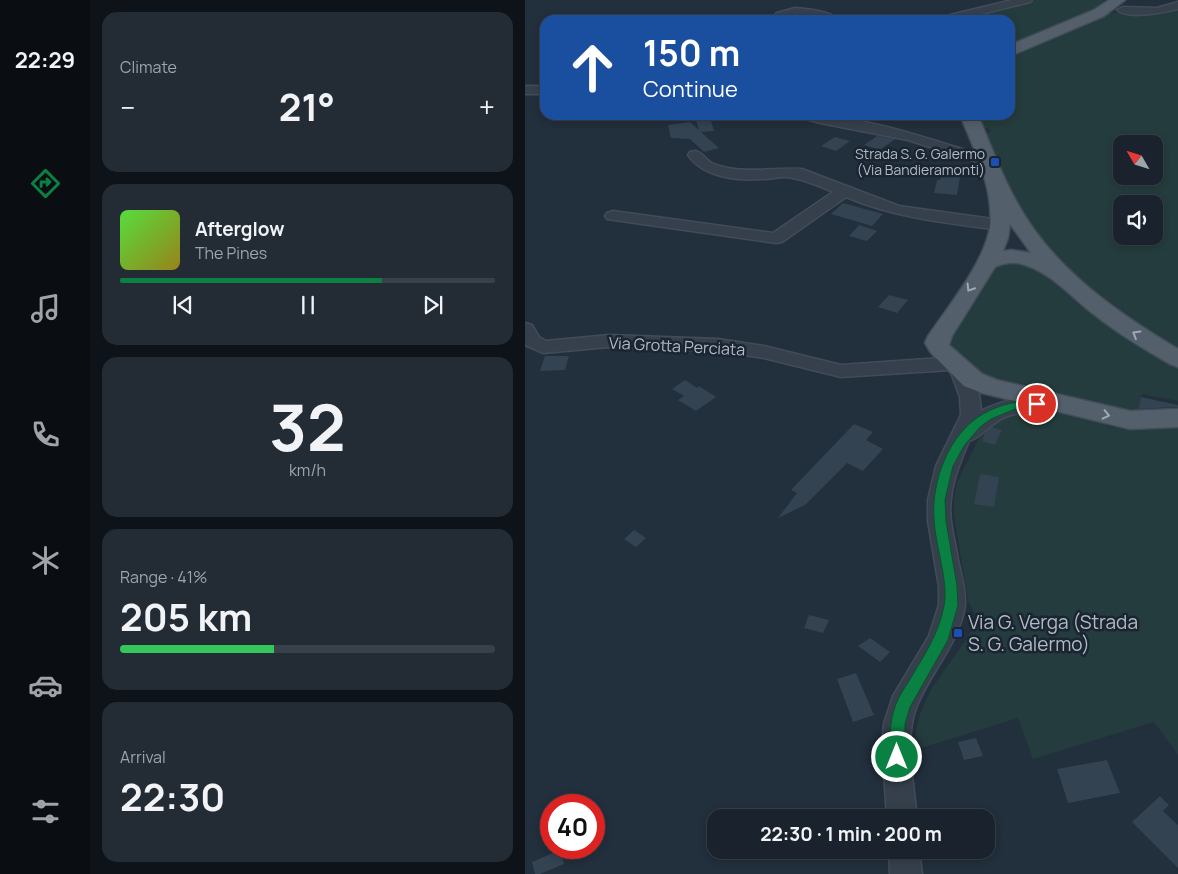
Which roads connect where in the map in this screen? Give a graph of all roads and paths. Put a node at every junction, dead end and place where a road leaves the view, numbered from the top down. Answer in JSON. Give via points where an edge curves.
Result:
{"nodes":[{"id":1,"x":1026,"y":0,"type":"edge"},
{"id":2,"x":1118,"y":0,"type":"edge"},
{"id":3,"x":1145,"y":0,"type":"edge"},
{"id":4,"x":1178,"y":5,"type":"edge"},
{"id":5,"x":779,"y":15,"type":"edge"},
{"id":6,"x":812,"y":15,"type":"edge"},
{"id":7,"x":963,"y":15,"type":"edge"},
{"id":8,"x":1015,"y":49,"type":"edge"},
{"id":9,"x":525,"y":90,"type":"edge"},
{"id":10,"x":540,"y":90,"type":"edge"},
{"id":11,"x":823,"y":120,"type":"edge"},
{"id":12,"x":971,"y":120,"type":"edge"},
{"id":13,"x":695,"y":155,"type":"dead end"},
{"id":14,"x":990,"y":164,"type":"junction"},
{"id":15,"x":845,"y":190,"type":"junction"},
{"id":16,"x":613,"y":216,"type":"dead end"},
{"id":17,"x":999,"y":222,"type":"junction"},
{"id":18,"x":986,"y":263,"type":"junction"},
{"id":19,"x":1066,"y":281,"type":"junction"},
{"id":20,"x":525,"y":329,"type":"edge"},
{"id":21,"x":1178,"y":359,"type":"edge"},
{"id":22,"x":958,"y":366,"type":"junction"},
{"id":23,"x":1059,"y":404,"type":"junction"},
{"id":24,"x":1178,"y":418,"type":"edge"},
{"id":25,"x":960,"y":443,"type":"junction"},
{"id":26,"x":901,"y":809,"type":"edge"},
{"id":27,"x":905,"y":859,"type":"edge"},
{"id":28,"x":906,"y":874,"type":"edge"}],
"edges":[{"from":1,"to":7,"type":"street"},
{"from":2,"to":8,"type":"main road","via":[[1099,12]]},
{"from":3,"to":4,"type":"street","via":[[1123,10],[1157,11]]},
{"from":5,"to":6,"type":"street","via":[[791,10]]},
{"from":9,"to":10,"type":"street"},
{"from":11,"to":14,"type":"street","via":[[913,136]]},
{"from":12,"to":14,"type":"main road"},
{"from":13,"to":15,"type":"street","via":[[706,166],[727,173],[760,176],[791,172]]},
{"from":14,"to":17,"type":"main road","via":[[1006,200]]},
{"from":15,"to":16,"type":"street","via":[[776,238]]},
{"from":15,"to":17,"type":"street","via":[[896,210],[934,217]]},
{"from":17,"to":18,"type":"main road","via":[[994,248]]},
{"from":17,"to":19,"type":"main road","via":[[1038,248]]},
{"from":18,"to":19,"type":"main road","via":[[1003,257],[1028,258]]},
{"from":18,"to":22,"type":"main road","one_way":true,"via":[[937,343]]},
{"from":21,"to":19,"type":"main road","one_way":true,"via":[[1108,316]]},
{"from":20,"to":22,"type":"street","name":"Via Grotta Perciata","via":[[532,341],[543,347],[609,341],[718,345],[764,352],[841,371]]},
{"from":22,"to":23,"type":"main road","via":[[979,383]]},
{"from":22,"to":25,"type":"street","via":[[970,397],[971,415]]},
{"from":23,"to":24,"type":"main road","one_way":true,"via":[[1130,420]]},
{"from":23,"to":25,"type":"street","via":[[1013,405],[999,410],[976,424]]},
{"from":25,"to":26,"type":"street","via":[[947,466],[939,500],[951,605],[941,640],[903,705],[898,724],[896,743]]},
{"from":27,"to":28,"type":"street"}]}
